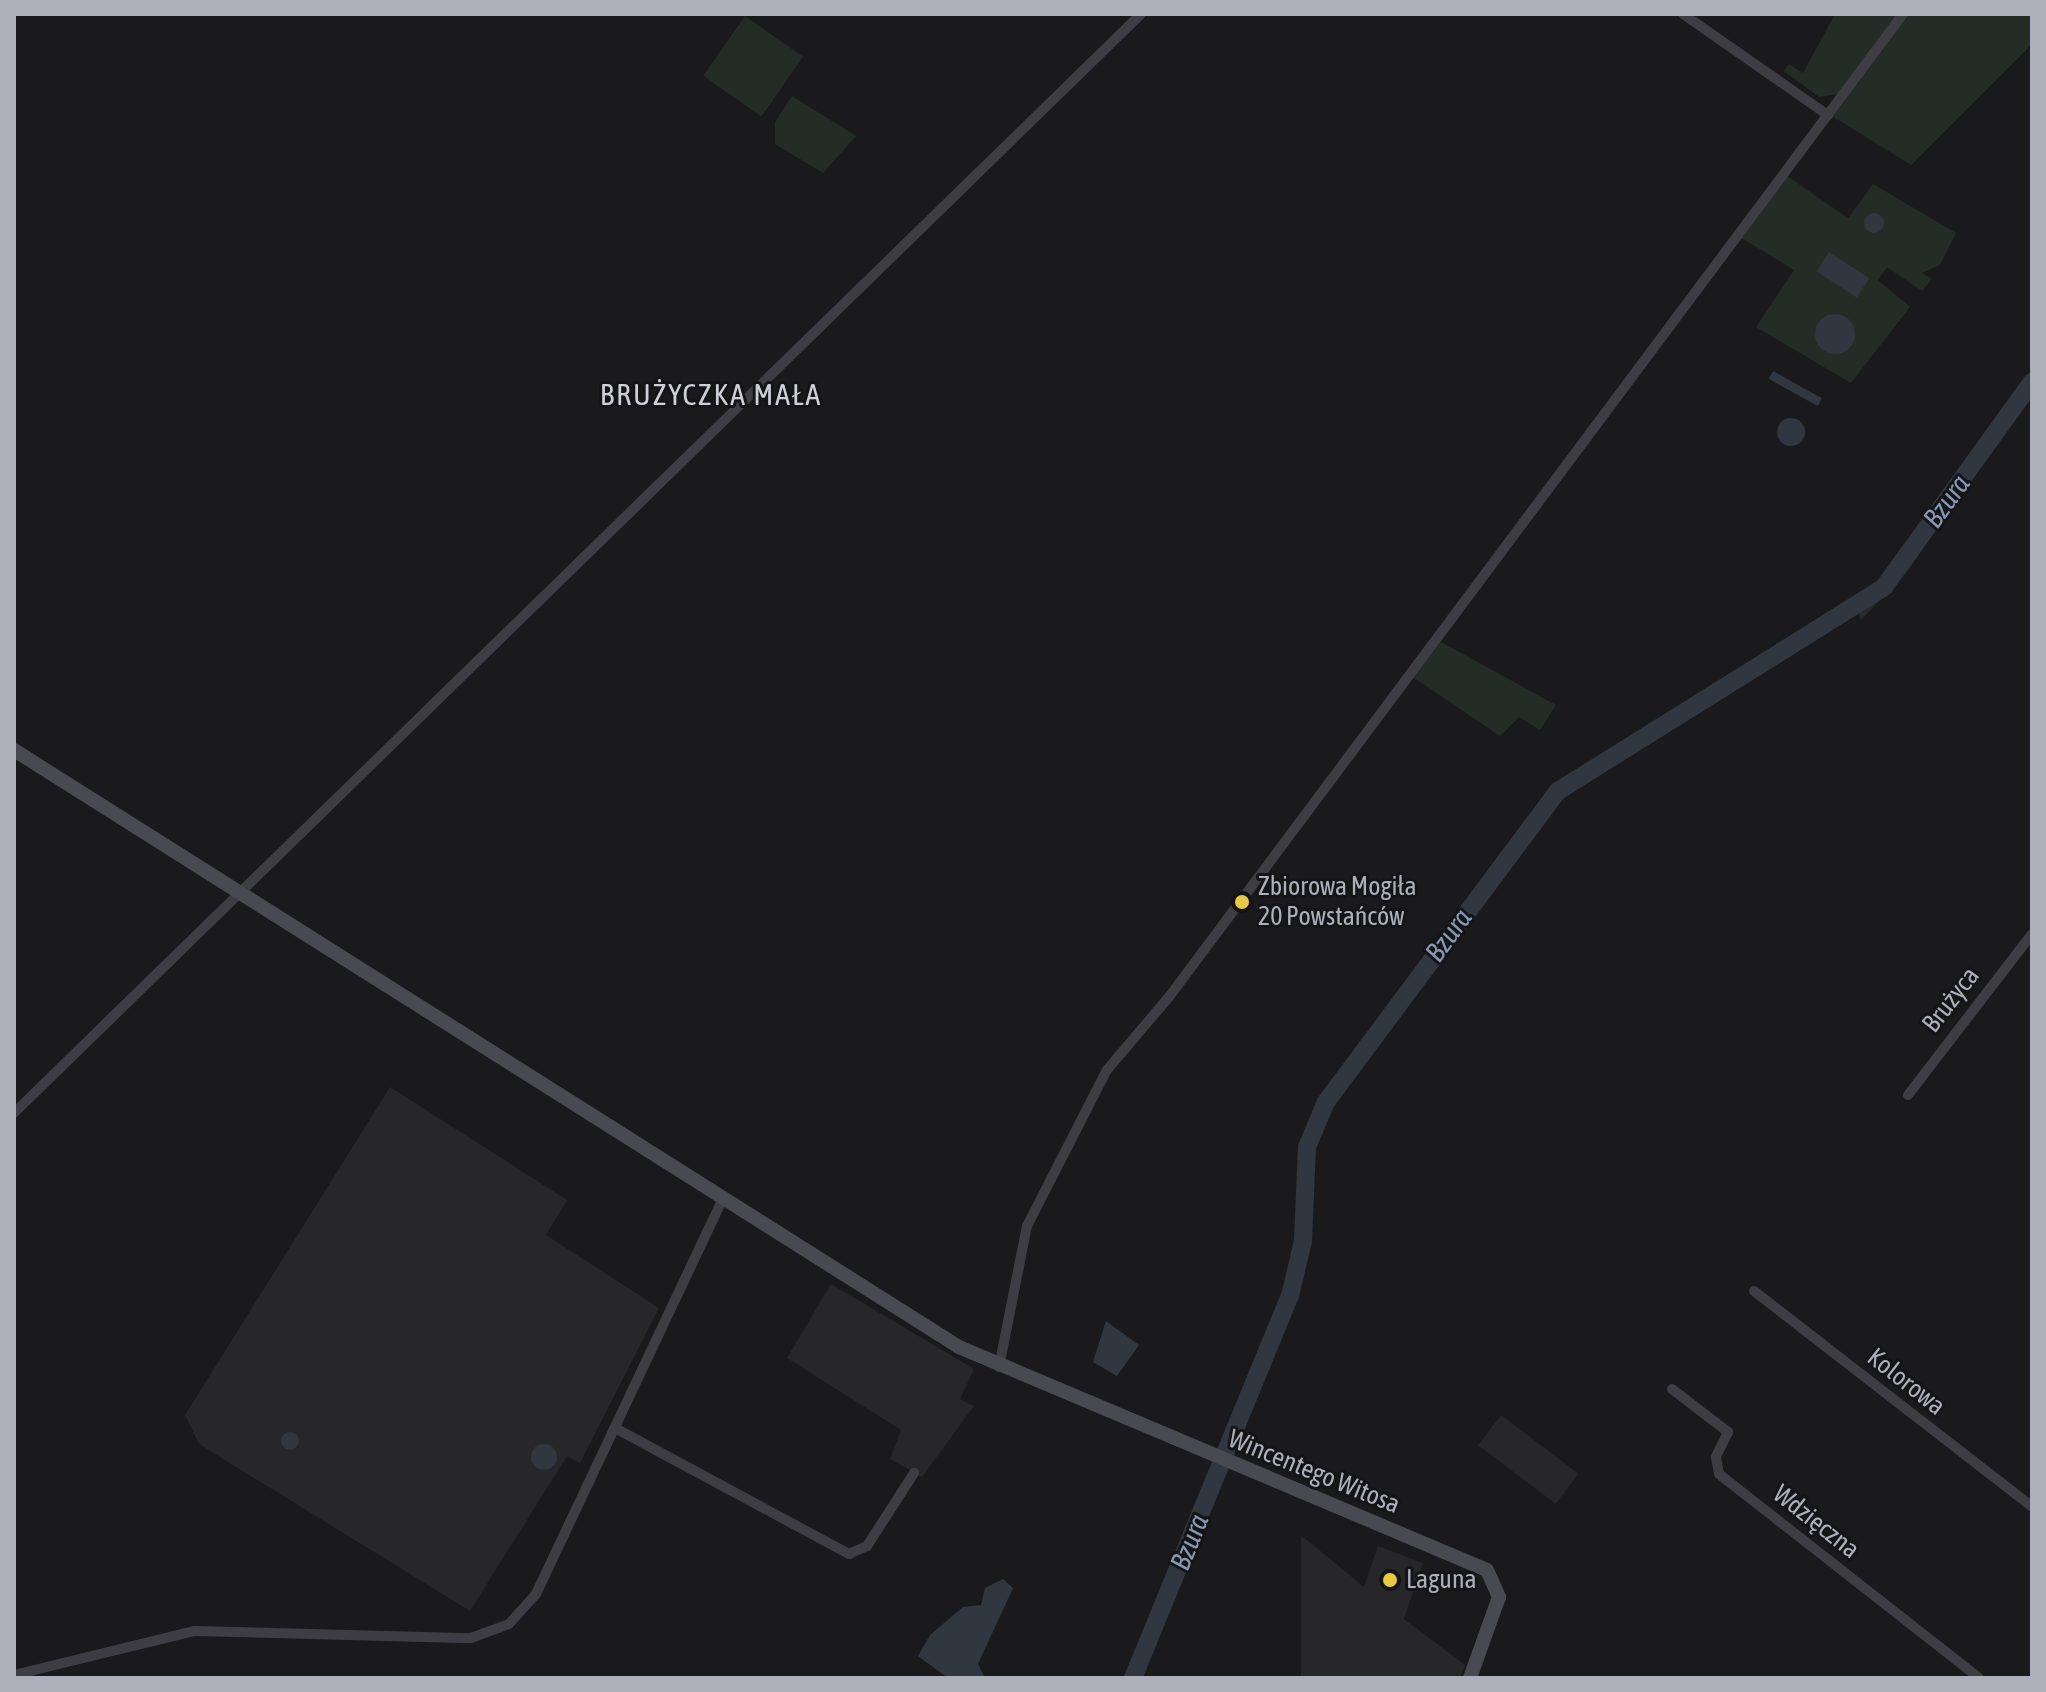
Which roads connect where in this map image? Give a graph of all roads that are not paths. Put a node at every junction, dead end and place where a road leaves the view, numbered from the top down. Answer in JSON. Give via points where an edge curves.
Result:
{"nodes":[{"id":1,"x":1141,"y":14,"type":"edge"},
{"id":2,"x":1683,"y":14,"type":"edge"},
{"id":3,"x":1903,"y":14,"type":"edge"},
{"id":4,"x":1828,"y":115,"type":"junction"},
{"id":5,"x":14,"y":750,"type":"edge"},
{"id":6,"x":240,"y":895,"type":"junction"},
{"id":7,"x":2032,"y":934,"type":"edge"},
{"id":8,"x":1908,"y":1095,"type":"dead end"},
{"id":9,"x":14,"y":1113,"type":"edge"},
{"id":10,"x":723,"y":1199,"type":"junction"},
{"id":11,"x":1754,"y":1291,"type":"dead end"},
{"id":12,"x":999,"y":1367,"type":"junction"},
{"id":13,"x":1672,"y":1389,"type":"dead end"},
{"id":14,"x":615,"y":1428,"type":"junction"},
{"id":15,"x":914,"y":1473,"type":"dead end"},
{"id":16,"x":2032,"y":1507,"type":"edge"},
{"id":17,"x":14,"y":1675,"type":"edge"},
{"id":18,"x":1470,"y":1678,"type":"edge"},
{"id":19,"x":1979,"y":1678,"type":"edge"}],
"edges":[{"from":1,"to":6,"type":"street"},
{"from":2,"to":4,"type":"street"},
{"from":3,"to":4,"type":"street"},
{"from":4,"to":12,"type":"street","via":[[1169,997],[1107,1070],[1027,1226]]},
{"from":5,"to":6,"type":"street","name":"Wincentego Witosa"},
{"from":6,"to":9,"type":"street"},
{"from":6,"to":10,"type":"street","name":"Wincentego Witosa"},
{"from":7,"to":8,"type":"street","name":"Brużyca"},
{"from":10,"to":12,"type":"street","name":"Wincentego Witosa"},
{"from":10,"to":14,"type":"street"},
{"from":11,"to":16,"type":"street","name":"Kolorowa"},
{"from":12,"to":18,"type":"street","name":"Wincentego Witosa","via":[[1480,1566],[1499,1585]]},
{"from":13,"to":19,"type":"street","name":"Wdzięczna","via":[[1728,1432],[1716,1457],[1719,1474]]},
{"from":14,"to":15,"type":"street","via":[[849,1554],[867,1546]]},
{"from":14,"to":17,"type":"street","via":[[536,1594],[495,1632],[349,1638],[195,1631]]}]}
